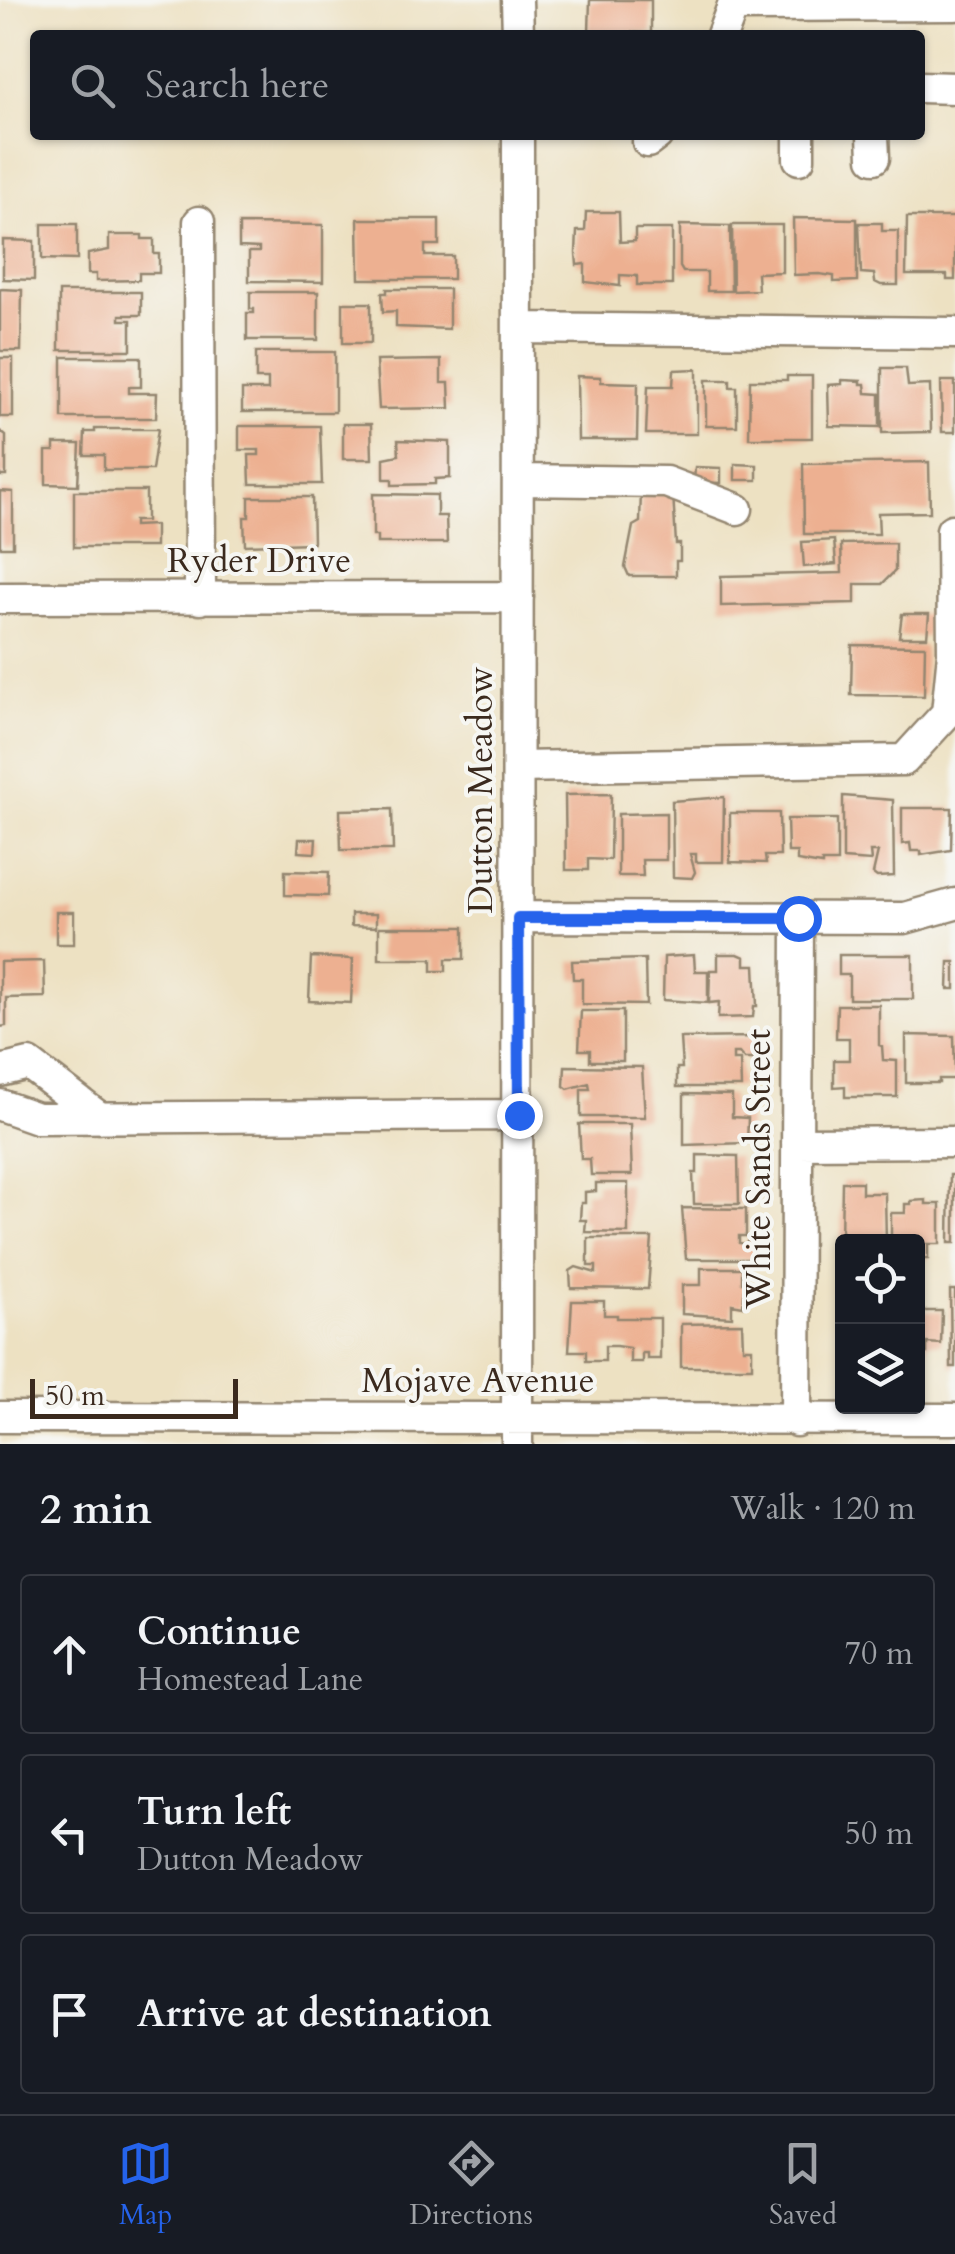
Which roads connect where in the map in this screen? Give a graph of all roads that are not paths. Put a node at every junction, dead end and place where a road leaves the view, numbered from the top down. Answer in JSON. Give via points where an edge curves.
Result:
{"nodes":[{"id":1,"x":518,"y":0,"type":"edge"},
{"id":2,"x":955,"y":5,"type":"edge"},
{"id":3,"x":518,"y":30,"type":"edge"},
{"id":4,"x":724,"y":30,"type":"edge"},
{"id":5,"x":925,"y":87,"type":"edge"},
{"id":6,"x":955,"y":88,"type":"edge"},
{"id":7,"x":518,"y":140,"type":"edge"},
{"id":8,"x":199,"y":222,"type":"dead end"},
{"id":9,"x":518,"y":328,"type":"junction"},
{"id":10,"x":955,"y":333,"type":"edge"},
{"id":11,"x":518,"y":480,"type":"junction"},
{"id":12,"x":736,"y":509,"type":"dead end"},
{"id":13,"x":952,"y":530,"type":"dead end"},
{"id":14,"x":518,"y":597,"type":"junction"},
{"id":15,"x":0,"y":598,"type":"edge"},
{"id":16,"x":200,"y":599,"type":"junction"},
{"id":17,"x":518,"y":767,"type":"junction"},
{"id":18,"x":955,"y":904,"type":"edge"},
{"id":19,"x":518,"y":918,"type":"junction"},
{"id":20,"x":798,"y":918,"type":"junction"},
{"id":21,"x":0,"y":1071,"type":"edge"},
{"id":22,"x":0,"y":1105,"type":"edge"},
{"id":23,"x":519,"y":1115,"type":"junction"},
{"id":24,"x":100,"y":1118,"type":"junction"},
{"id":25,"x":955,"y":1142,"type":"edge"},
{"id":26,"x":797,"y":1143,"type":"junction"},
{"id":27,"x":0,"y":1417,"type":"edge"},
{"id":28,"x":955,"y":1419,"type":"edge"},
{"id":29,"x":796,"y":1421,"type":"junction"},
{"id":30,"x":294,"y":1431,"type":"edge"},
{"id":31,"x":518,"y":1431,"type":"edge"}],
"edges":[{"from":1,"to":3,"type":"street"},
{"from":2,"to":4,"type":"street","via":[[733,6]]},
{"from":5,"to":6,"type":"street"},
{"from":7,"to":9,"type":"street","name":"Dutton Meadow"},
{"from":8,"to":16,"type":"street"},
{"from":9,"to":10,"type":"street"},
{"from":9,"to":11,"type":"street","name":"Dutton Meadow"},
{"from":11,"to":12,"type":"street","via":[[666,482]]},
{"from":11,"to":14,"type":"street","name":"Dutton Meadow"},
{"from":13,"to":17,"type":"street","via":[[948,713],[904,760]]},
{"from":14,"to":16,"type":"street","name":"Ryder Drive"},
{"from":14,"to":17,"type":"street","name":"Dutton Meadow"},
{"from":15,"to":16,"type":"street","name":"Ryder Drive"},
{"from":17,"to":19,"type":"street","name":"Dutton Meadow"},
{"from":18,"to":20,"type":"street","via":[[905,918]]},
{"from":19,"to":20,"type":"street"},
{"from":19,"to":23,"type":"street","name":"Dutton Meadow"},
{"from":20,"to":26,"type":"street","name":"White Sands Street"},
{"from":21,"to":24,"type":"street","via":[[28,1064]]},
{"from":22,"to":24,"type":"street","via":[[37,1118]]},
{"from":23,"to":24,"type":"street"},
{"from":23,"to":31,"type":"street","name":"Dutton Meadow"},
{"from":25,"to":26,"type":"street"},
{"from":26,"to":29,"type":"street","name":"White Sands Street"},
{"from":27,"to":30,"type":"street","name":"Mojave Avenue"},
{"from":28,"to":29,"type":"street","name":"Mojave Avenue"},
{"from":29,"to":31,"type":"street","name":"Mojave Avenue"},
{"from":30,"to":31,"type":"street","name":"Mojave Avenue"}]}
